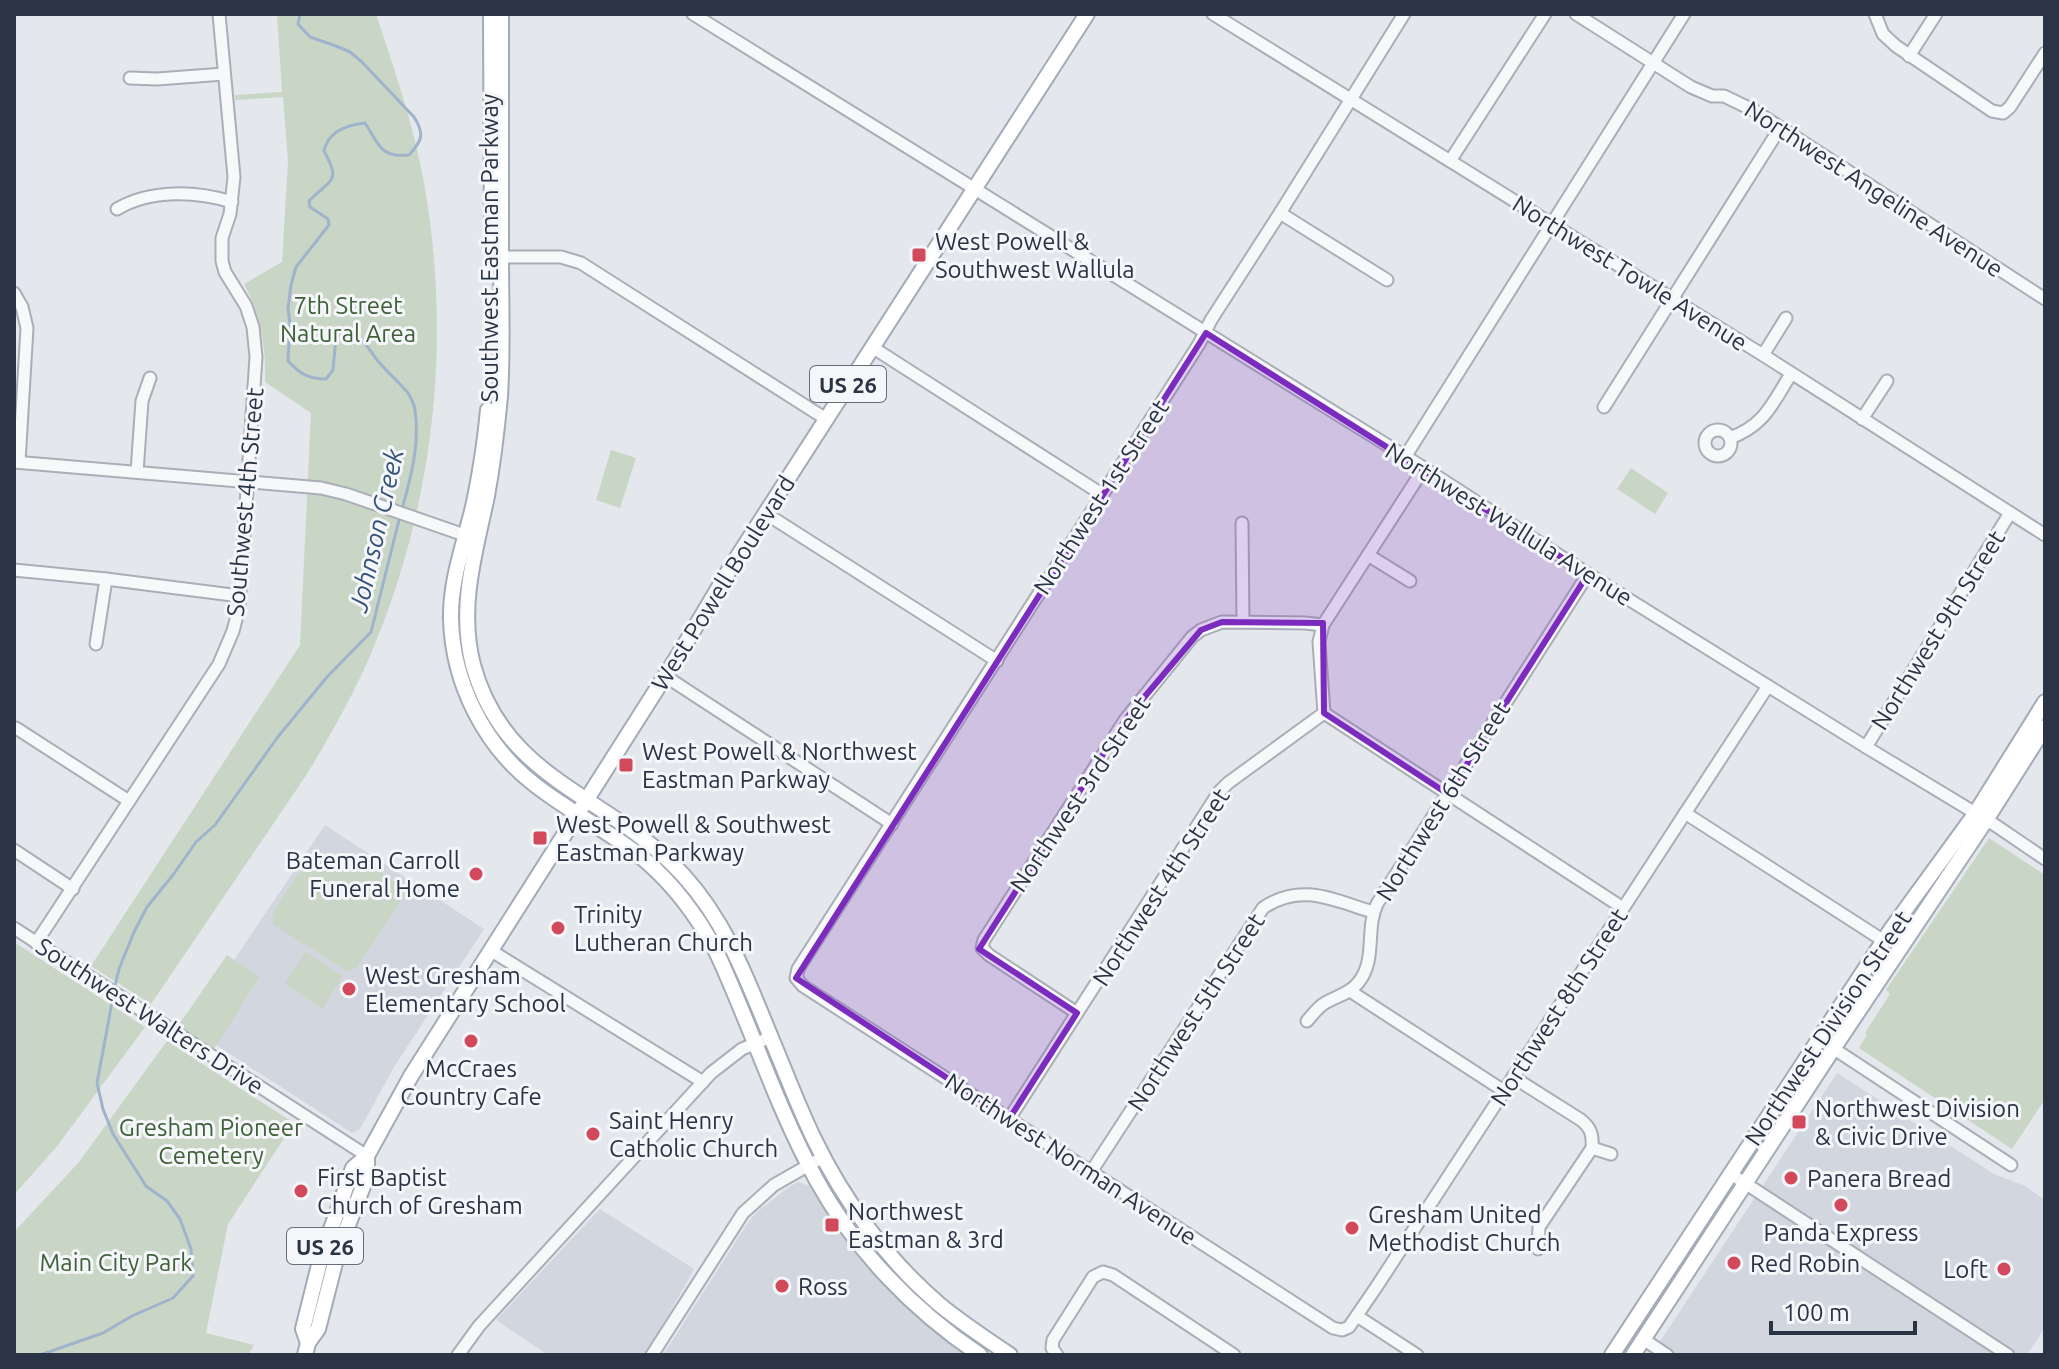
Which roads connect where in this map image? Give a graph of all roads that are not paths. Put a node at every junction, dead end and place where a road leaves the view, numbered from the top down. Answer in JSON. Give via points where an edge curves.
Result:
{"nodes":[{"id":1,"x":219,"y":14,"type":"edge"},
{"id":2,"x":491,"y":14,"type":"edge"},
{"id":3,"x":501,"y":14,"type":"edge"},
{"id":4,"x":693,"y":14,"type":"edge"},
{"id":5,"x":1087,"y":14,"type":"edge"},
{"id":6,"x":1213,"y":14,"type":"edge"},
{"id":7,"x":1404,"y":14,"type":"edge"},
{"id":8,"x":1545,"y":14,"type":"edge"},
{"id":9,"x":1576,"y":14,"type":"edge"},
{"id":10,"x":1684,"y":14,"type":"edge"},
{"id":11,"x":1875,"y":14,"type":"edge"},
{"id":12,"x":1936,"y":14,"type":"edge"},
{"id":13,"x":2045,"y":53,"type":"edge"},
{"id":14,"x":1909,"y":56,"type":"junction"},
{"id":15,"x":1654,"y":63,"type":"junction"},
{"id":16,"x":224,"y":74,"type":"junction"},
{"id":17,"x":130,"y":78,"type":"dead end"},
{"id":18,"x":1351,"y":99,"type":"junction"},
{"id":19,"x":1780,"y":128,"type":"junction"},
{"id":20,"x":1450,"y":161,"type":"junction"},
{"id":21,"x":973,"y":189,"type":"junction"},
{"id":22,"x":232,"y":202,"type":"junction"},
{"id":23,"x":117,"y":209,"type":"dead end"},
{"id":24,"x":1280,"y":213,"type":"junction"},
{"id":25,"x":1551,"y":224,"type":"junction"},
{"id":26,"x":496,"y":257,"type":"junction"},
{"id":27,"x":1387,"y":280,"type":"dead end"},
{"id":28,"x":14,"y":293,"type":"edge"},
{"id":29,"x":1672,"y":299,"type":"junction"},
{"id":30,"x":2045,"y":299,"type":"edge"},
{"id":31,"x":1786,"y":318,"type":"dead end"},
{"id":32,"x":1206,"y":333,"type":"junction"},
{"id":33,"x":872,"y":347,"type":"junction"},
{"id":34,"x":1763,"y":355,"type":"junction"},
{"id":35,"x":1791,"y":374,"type":"junction"},
{"id":36,"x":150,"y":378,"type":"dead end"},
{"id":37,"x":1887,"y":381,"type":"dead end"},
{"id":38,"x":1604,"y":407,"type":"dead end"},
{"id":39,"x":826,"y":419,"type":"junction"},
{"id":40,"x":1862,"y":419,"type":"junction"},
{"id":41,"x":1730,"y":438,"type":"dead end"},
{"id":42,"x":1405,"y":457,"type":"junction"},
{"id":43,"x":16,"y":462,"type":"edge"},
{"id":44,"x":1424,"y":468,"type":"junction"},
{"id":45,"x":137,"y":472,"type":"junction"},
{"id":46,"x":249,"y":482,"type":"junction"},
{"id":47,"x":1103,"y":495,"type":"junction"},
{"id":48,"x":765,"y":513,"type":"junction"},
{"id":49,"x":2010,"y":513,"type":"junction"},
{"id":50,"x":1242,"y":523,"type":"dead end"},
{"id":51,"x":2045,"y":535,"type":"edge"},
{"id":52,"x":471,"y":538,"type":"junction"},
{"id":53,"x":1368,"y":555,"type":"junction"},
{"id":54,"x":14,"y":570,"type":"edge"},
{"id":55,"x":1588,"y":574,"type":"junction"},
{"id":56,"x":106,"y":579,"type":"junction"},
{"id":57,"x":1410,"y":581,"type":"dead end"},
{"id":58,"x":240,"y":596,"type":"junction"},
{"id":59,"x":1243,"y":622,"type":"junction"},
{"id":60,"x":1323,"y":625,"type":"junction"},
{"id":61,"x":96,"y":644,"type":"dead end"},
{"id":62,"x":997,"y":661,"type":"junction"},
{"id":63,"x":665,"y":676,"type":"junction"},
{"id":64,"x":1768,"y":686,"type":"junction"},
{"id":65,"x":2045,"y":702,"type":"edge"},
{"id":66,"x":1324,"y":713,"type":"junction"},
{"id":67,"x":2045,"y":727,"type":"edge"},
{"id":68,"x":16,"y":728,"type":"dead end"},
{"id":69,"x":1866,"y":747,"type":"junction"},
{"id":70,"x":1448,"y":794,"type":"junction"},
{"id":71,"x":586,"y":800,"type":"junction"},
{"id":72,"x":129,"y":801,"type":"junction"},
{"id":73,"x":1685,"y":813,"type":"junction"},
{"id":74,"x":577,"y":814,"type":"junction"},
{"id":75,"x":1980,"y":817,"type":"junction"},
{"id":76,"x":892,"y":824,"type":"junction"},
{"id":77,"x":14,"y":850,"type":"edge"},
{"id":78,"x":2045,"y":859,"type":"edge"},
{"id":79,"x":73,"y":889,"type":"junction"},
{"id":80,"x":1623,"y":908,"type":"junction"},
{"id":81,"x":1373,"y":912,"type":"junction"},
{"id":82,"x":14,"y":928,"type":"edge"},
{"id":83,"x":1884,"y":941,"type":"junction"},
{"id":84,"x":36,"y":943,"type":"junction"},
{"id":85,"x":490,"y":950,"type":"junction"},
{"id":86,"x":796,"y":978,"type":"joint"},
{"id":87,"x":1350,"y":991,"type":"junction"},
{"id":88,"x":1077,"y":1013,"type":"junction"},
{"id":89,"x":1307,"y":1021,"type":"dead end"},
{"id":90,"x":771,"y":1037,"type":"junction"},
{"id":91,"x":1819,"y":1039,"type":"junction"},
{"id":92,"x":756,"y":1042,"type":"junction"},
{"id":93,"x":1833,"y":1049,"type":"junction"},
{"id":94,"x":1513,"y":1077,"type":"junction"},
{"id":95,"x":703,"y":1082,"type":"junction"},
{"id":96,"x":1504,"y":1091,"type":"junction"},
{"id":97,"x":1009,"y":1119,"type":"junction"},
{"id":98,"x":1592,"y":1148,"type":"junction"},
{"id":99,"x":1611,"y":1154,"type":"dead end"},
{"id":100,"x":367,"y":1156,"type":"junction"},
{"id":101,"x":823,"y":1157,"type":"junction"},
{"id":102,"x":809,"y":1165,"type":"junction"},
{"id":103,"x":2011,"y":1165,"type":"dead end"},
{"id":104,"x":1091,"y":1172,"type":"junction"},
{"id":105,"x":1731,"y":1174,"type":"junction"},
{"id":106,"x":1745,"y":1183,"type":"junction"},
{"id":107,"x":1538,"y":1249,"type":"dead end"},
{"id":108,"x":1357,"y":1316,"type":"junction"},
{"id":109,"x":1349,"y":1327,"type":"joint"},
{"id":110,"x":1643,"y":1339,"type":"junction"},
{"id":111,"x":307,"y":1349,"type":"edge"},
{"id":112,"x":458,"y":1355,"type":"edge"},
{"id":113,"x":652,"y":1355,"type":"edge"},
{"id":114,"x":980,"y":1355,"type":"edge"},
{"id":115,"x":1010,"y":1355,"type":"edge"},
{"id":116,"x":1057,"y":1355,"type":"edge"},
{"id":117,"x":1234,"y":1355,"type":"edge"},
{"id":118,"x":1417,"y":1355,"type":"edge"},
{"id":119,"x":1612,"y":1355,"type":"edge"},
{"id":120,"x":1633,"y":1355,"type":"edge"},
{"id":121,"x":1667,"y":1355,"type":"edge"},
{"id":122,"x":2008,"y":1355,"type":"edge"}],
"edges":[{"from":1,"to":16,"type":"street","name":"Southwest 4th Street"},
{"from":2,"to":26,"type":"main road","name":"Southwest Eastman Parkway"},
{"from":3,"to":26,"type":"main road","name":"Southwest Eastman Parkway"},
{"from":4,"to":21,"type":"street","name":"Northwest Wallula Avenue"},
{"from":5,"to":21,"type":"main road","name":"West Powell Boulevard","number":"US 26"},
{"from":6,"to":18,"type":"street","name":"Northwest Towle Avenue"},
{"from":7,"to":18,"type":"street","name":"Northwest 1st Street"},
{"from":8,"to":20,"type":"street"},
{"from":9,"to":15,"type":"street","name":"Northwest Angeline Avenue"},
{"from":10,"to":15,"type":"street"},
{"from":11,"to":14,"type":"street","via":[[1883,34]]},
{"from":12,"to":14,"type":"street"},
{"from":13,"to":14,"type":"street","via":[[2003,113]]},
{"from":15,"to":19,"type":"street","name":"Northwest Angeline Avenue","via":[[1701,92],[1735,100]]},
{"from":15,"to":25,"type":"street"},
{"from":16,"to":17,"type":"street"},
{"from":16,"to":22,"type":"street","name":"Southwest 4th Street","via":[[234,165]]},
{"from":18,"to":20,"type":"street","name":"Northwest Towle Avenue"},
{"from":18,"to":24,"type":"street","name":"Northwest 1st Street"},
{"from":19,"to":29,"type":"street"},
{"from":19,"to":30,"type":"street","name":"Northwest Angeline Avenue"},
{"from":20,"to":25,"type":"street","name":"Northwest Towle Avenue"},
{"from":21,"to":32,"type":"street","name":"Northwest Wallula Avenue"},
{"from":21,"to":33,"type":"main road","name":"West Powell Boulevard","number":"US 26"},
{"from":22,"to":23,"type":"street","via":[[178,194]]},
{"from":22,"to":46,"type":"street","name":"Southwest 4th Street","via":[[222,261],[246,306],[256,342]]},
{"from":24,"to":27,"type":"street"},
{"from":24,"to":32,"type":"street","name":"Northwest 1st Street"},
{"from":25,"to":29,"type":"street","name":"Northwest Towle Avenue"},
{"from":25,"to":42,"type":"street"},
{"from":26,"to":39,"type":"street","via":[[561,257],[581,263]]},
{"from":26,"to":52,"type":"main road","name":"Southwest Eastman Parkway","via":[[502,347],[499,397],[490,480]]},
{"from":28,"to":43,"type":"street","via":[[27,328]]},
{"from":29,"to":34,"type":"street","name":"Northwest Towle Avenue"},
{"from":29,"to":38,"type":"street"},
{"from":31,"to":34,"type":"street"},
{"from":32,"to":42,"type":"street","name":"Northwest Wallula Avenue"},
{"from":32,"to":47,"type":"street","name":"Northwest 1st Street"},
{"from":33,"to":39,"type":"main road","name":"West Powell Boulevard","number":"US 26"},
{"from":33,"to":47,"type":"street"},
{"from":34,"to":35,"type":"street","name":"Northwest Towle Avenue"},
{"from":35,"to":40,"type":"street","name":"Northwest Towle Avenue"},
{"from":35,"to":41,"type":"street","via":[[1763,417]]},
{"from":36,"to":45,"type":"street","via":[[142,401]]},
{"from":37,"to":40,"type":"street"},
{"from":39,"to":48,"type":"main road","name":"West Powell Boulevard","number":"US 26"},
{"from":40,"to":49,"type":"street","name":"Northwest Towle Avenue"},
{"from":42,"to":44,"type":"street","name":"Northwest Wallula Avenue"},
{"from":43,"to":45,"type":"street"},
{"from":44,"to":53,"type":"street"},
{"from":44,"to":55,"type":"street","name":"Northwest Wallula Avenue"},
{"from":45,"to":46,"type":"street"},
{"from":46,"to":52,"type":"street","via":[[321,488]]},
{"from":46,"to":58,"type":"street","name":"Southwest 4th Street"},
{"from":47,"to":62,"type":"street","name":"Northwest 1st Street"},
{"from":48,"to":62,"type":"street"},
{"from":48,"to":63,"type":"main road","name":"West Powell Boulevard","number":"US 26"},
{"from":49,"to":51,"type":"street","name":"Northwest Towle Avenue"},
{"from":49,"to":69,"type":"street","name":"Northwest 9th Street"},
{"from":50,"to":59,"type":"street"},
{"from":52,"to":71,"type":"main road","name":"Southwest Eastman Parkway","via":[[466,621],[481,689],[524,754]]},
{"from":52,"to":74,"type":"main road","name":"Southwest Eastman Parkway","via":[[455,576],[451,622],[470,701],[504,756]]},
{"from":53,"to":57,"type":"street"},
{"from":53,"to":60,"type":"street"},
{"from":54,"to":56,"type":"street"},
{"from":55,"to":64,"type":"street","name":"Northwest Wallula Avenue"},
{"from":55,"to":70,"type":"street","name":"Northwest 6th Street"},
{"from":56,"to":58,"type":"street"},
{"from":56,"to":61,"type":"street"},
{"from":58,"to":72,"type":"street","name":"Southwest 4th Street","via":[[219,664]]},
{"from":59,"to":60,"type":"street","name":"Northwest 3rd Street"},
{"from":59,"to":88,"type":"street","name":"Northwest 3rd Street","via":[[1222,622],[1192,637],[1125,720],[984,940],[982,948],[989,955]]},
{"from":60,"to":66,"type":"street","via":[[1319,642]]},
{"from":62,"to":76,"type":"street","name":"Northwest 1st Street"},
{"from":63,"to":71,"type":"main road","name":"West Powell Boulevard","number":"US 26"},
{"from":63,"to":76,"type":"street"},
{"from":64,"to":69,"type":"street","name":"Northwest Wallula Avenue"},
{"from":64,"to":73,"type":"street","name":"Northwest 8th Street"},
{"from":65,"to":75,"type":"main road","name":"Northwest Division Street"},
{"from":66,"to":70,"type":"street"},
{"from":66,"to":88,"type":"street","name":"Northwest 4th Street","via":[[1219,792]]},
{"from":67,"to":75,"type":"main road","name":"Northwest Division Street"},
{"from":68,"to":72,"type":"street"},
{"from":69,"to":75,"type":"street","name":"Northwest Wallula Avenue"},
{"from":70,"to":80,"type":"street"},
{"from":70,"to":81,"type":"street","name":"Northwest 6th Street"},
{"from":71,"to":74,"type":"main road","name":"West Powell Boulevard","number":"US 26"},
{"from":71,"to":90,"type":"main road","name":"Southwest Eastman Parkway","via":[[658,850],[702,897],[730,942]]},
{"from":72,"to":79,"type":"street","name":"Southwest 4th Street"},
{"from":73,"to":80,"type":"street","name":"Northwest 8th Street"},
{"from":73,"to":83,"type":"street"},
{"from":74,"to":85,"type":"main road","name":"West Powell Boulevard","number":"US 26"},
{"from":74,"to":92,"type":"main road","name":"Southwest Eastman Parkway","via":[[646,861],[690,910],[716,951]]},
{"from":75,"to":78,"type":"street","name":"Northwest Wallula Avenue"},
{"from":75,"to":83,"type":"main road","name":"Northwest Division Street"},
{"from":75,"to":93,"type":"main road","name":"Northwest Division Street"},
{"from":76,"to":86,"type":"street","name":"Northwest 1st Street"},
{"from":77,"to":79,"type":"street"},
{"from":79,"to":84,"type":"street","name":"Southwest 4th Street"},
{"from":80,"to":94,"type":"street","name":"Northwest 8th Street"},
{"from":81,"to":87,"type":"street","name":"Northwest 6th Street","via":[[1369,961]]},
{"from":81,"to":104,"type":"street","name":"Northwest 5th Street","via":[[1305,893],[1263,908]]},
{"from":82,"to":84,"type":"street","name":"Southwest Walters Drive"},
{"from":83,"to":91,"type":"main road","name":"Northwest Division Street"},
{"from":84,"to":100,"type":"street","name":"Southwest Walters Drive"},
{"from":85,"to":95,"type":"street"},
{"from":85,"to":100,"type":"main road","name":"West Powell Boulevard","number":"US 26"},
{"from":86,"to":97,"type":"street","name":"Northwest Norman Avenue"},
{"from":87,"to":89,"type":"street","name":"Northwest 6th Street","via":[[1324,1003]]},
{"from":87,"to":96,"type":"street"},
{"from":88,"to":97,"type":"street","name":"Northwest 4th Street"},
{"from":90,"to":92,"type":"street"},
{"from":90,"to":101,"type":"main road","name":"Southwest Eastman Parkway"},
{"from":91,"to":93,"type":"street"},
{"from":91,"to":105,"type":"main road","name":"Northwest Division Street"},
{"from":92,"to":95,"type":"street"},
{"from":92,"to":102,"type":"main road","name":"Southwest Eastman Parkway"},
{"from":93,"to":103,"type":"street"},
{"from":93,"to":106,"type":"main road","name":"Northwest Division Street"},
{"from":94,"to":96,"type":"street","name":"Northwest 8th Street"},
{"from":94,"to":98,"type":"street","via":[[1589,1127]]},
{"from":95,"to":112,"type":"street"},
{"from":96,"to":108,"type":"street","name":"Northwest 8th Street"},
{"from":97,"to":104,"type":"street","name":"Northwest Norman Avenue"},
{"from":98,"to":99,"type":"street"},
{"from":98,"to":107,"type":"street","via":[[1539,1227]]},
{"from":100,"to":111,"type":"main road","name":"West Powell Boulevard","number":"US 26","via":[[367,1176]]},
{"from":101,"to":102,"type":"street"},
{"from":101,"to":115,"type":"main road","name":"Southwest Eastman Parkway","via":[[862,1220],[898,1264],[938,1303]]},
{"from":102,"to":113,"type":"street","via":[[774,1185],[743,1213]]},
{"from":102,"to":114,"type":"main road","name":"Southwest Eastman Parkway","via":[[833,1208],[884,1273],[927,1315]]},
{"from":104,"to":109,"type":"street","name":"Northwest Norman Avenue","via":[[1333,1328]]},
{"from":105,"to":106,"type":"street"},
{"from":105,"to":119,"type":"main road","name":"Northwest Division Street"},
{"from":106,"to":110,"type":"main road","name":"Northwest Division Street"},
{"from":106,"to":122,"type":"street"},
{"from":108,"to":109,"type":"street","name":"Northwest 8th Street"},
{"from":108,"to":118,"type":"street"},
{"from":110,"to":120,"type":"main road","name":"Northwest Division Street"},
{"from":110,"to":121,"type":"street"},
{"from":116,"to":117,"type":"street","via":[[1053,1340],[1093,1277],[1103,1272]]}]}
